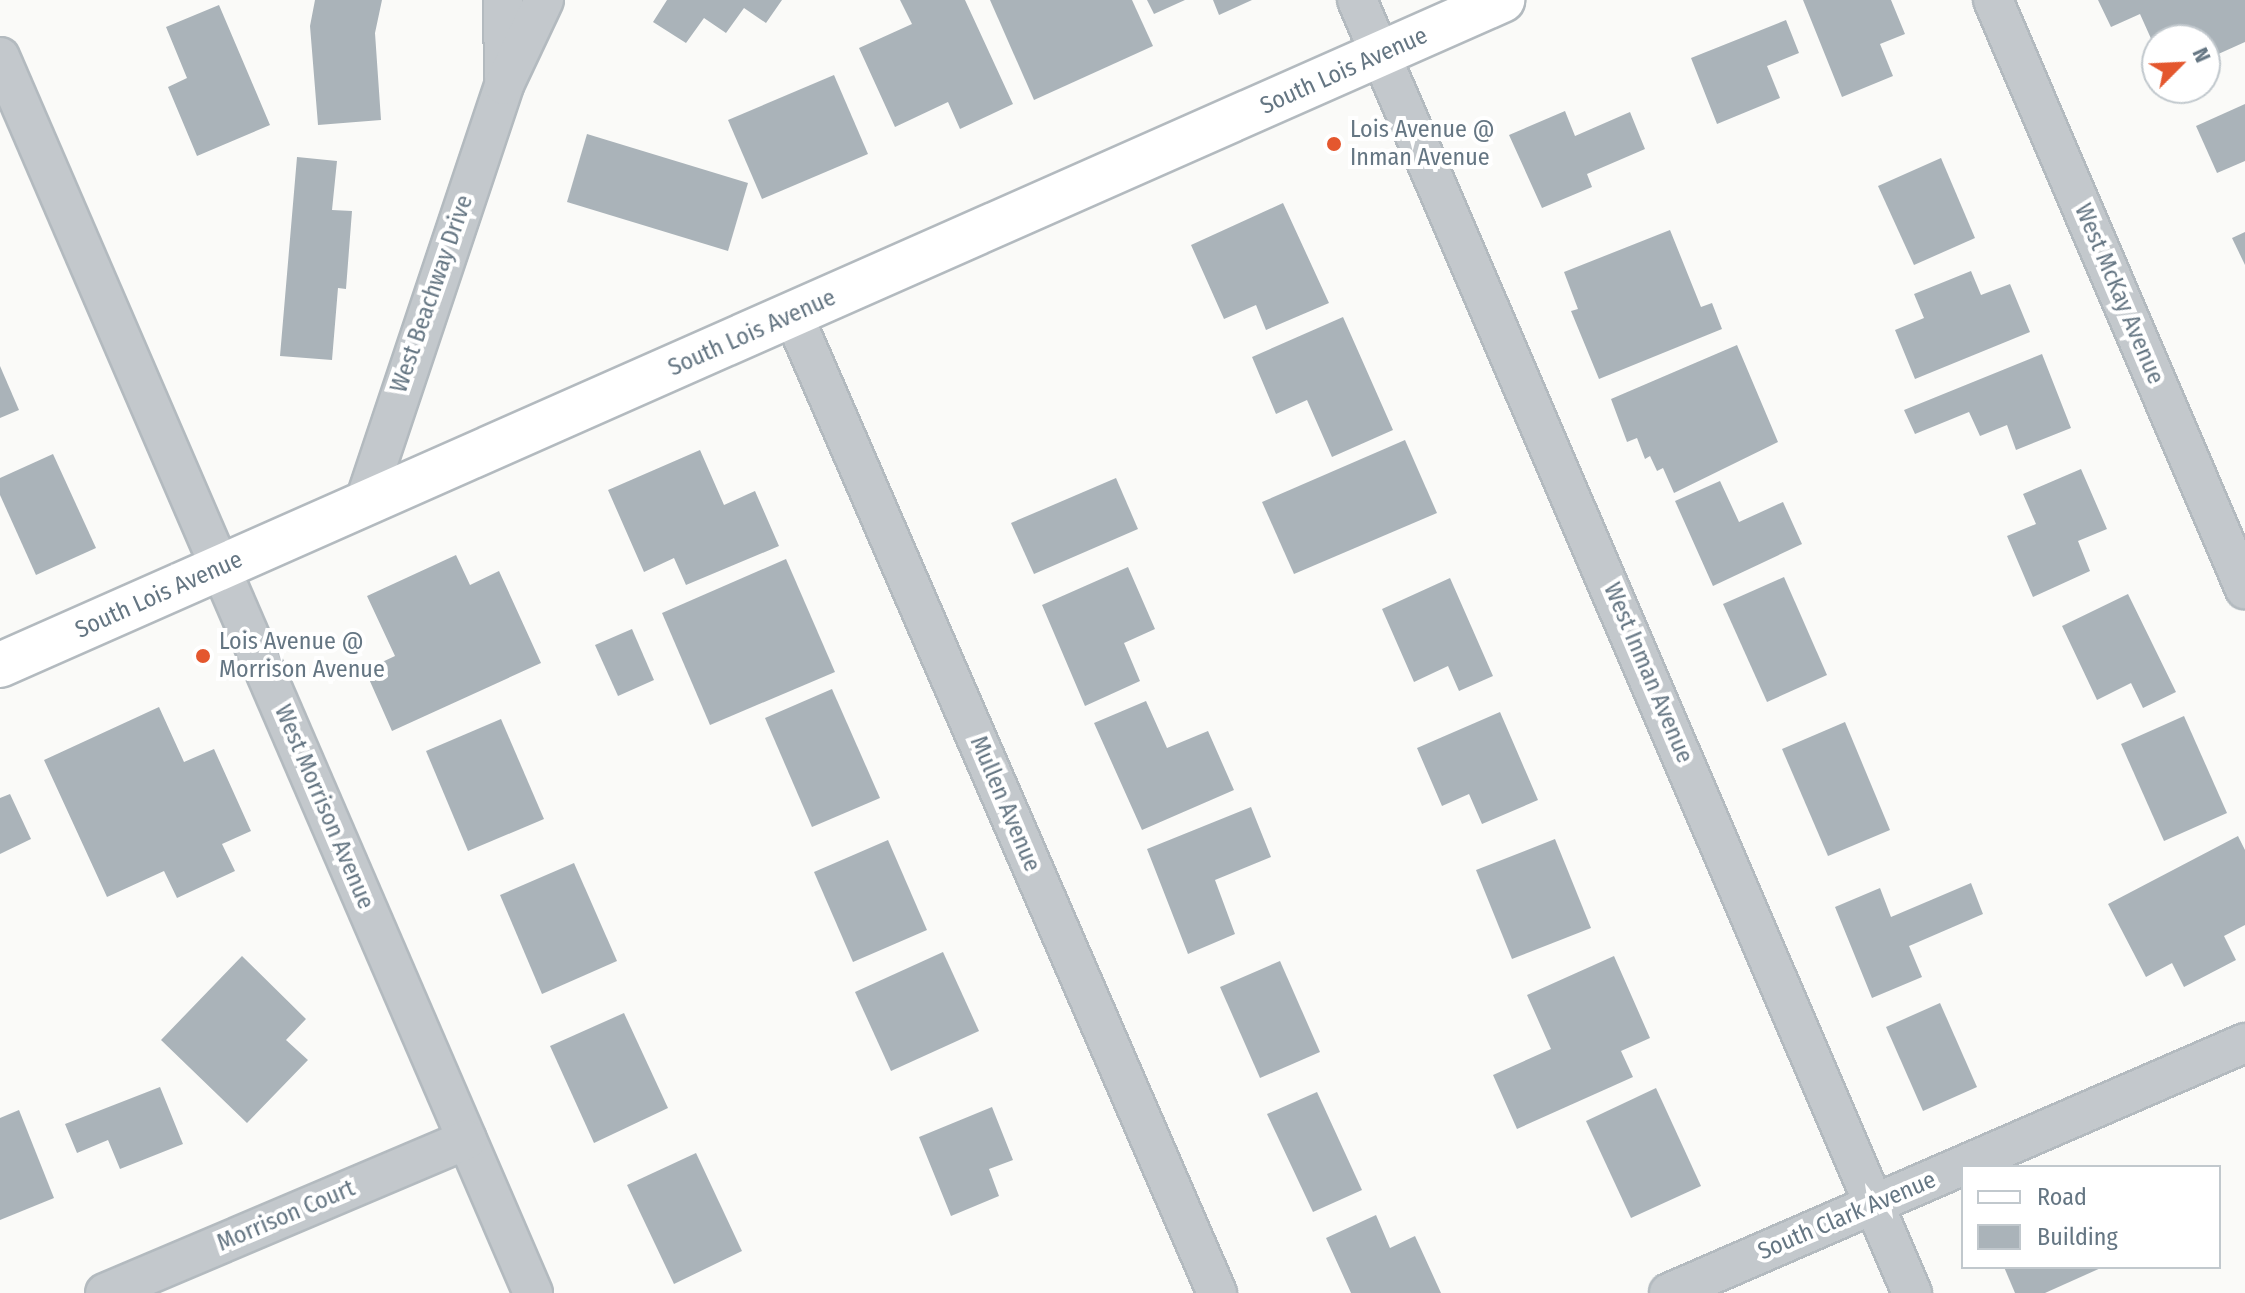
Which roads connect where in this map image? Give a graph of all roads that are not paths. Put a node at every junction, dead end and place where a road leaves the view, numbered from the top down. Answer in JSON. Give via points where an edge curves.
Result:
{"nodes":[{"id":1,"x":503,"y":0,"type":"edge"},
{"id":2,"x":544,"y":0,"type":"edge"},
{"id":3,"x":1357,"y":0,"type":"edge"},
{"id":4,"x":1502,"y":0,"type":"edge"},
{"id":5,"x":1993,"y":0,"type":"edge"},
{"id":6,"x":1382,"y":53,"type":"junction"},
{"id":7,"x":0,"y":57,"type":"edge"},
{"id":8,"x":504,"y":85,"type":"junction"},
{"id":9,"x":793,"y":315,"type":"junction"},
{"id":10,"x":364,"y":504,"type":"junction"},
{"id":11,"x":220,"y":568,"type":"junction"},
{"id":12,"x":2245,"y":589,"type":"edge"},
{"id":13,"x":0,"y":665,"type":"edge"},
{"id":14,"x":2245,"y":1043,"type":"edge"},
{"id":15,"x":467,"y":1139,"type":"junction"},
{"id":16,"x":1965,"y":1165,"type":"edge"},
{"id":17,"x":1961,"y":1167,"type":"edge"},
{"id":18,"x":1875,"y":1204,"type":"junction"},
{"id":19,"x":105,"y":1293,"type":"edge"},
{"id":20,"x":533,"y":1293,"type":"edge"},
{"id":21,"x":1217,"y":1293,"type":"edge"},
{"id":22,"x":1669,"y":1293,"type":"edge"},
{"id":23,"x":1912,"y":1293,"type":"edge"}],
"edges":[{"from":1,"to":8,"type":"street","name":"West Beachway Drive"},
{"from":2,"to":8,"type":"street","name":"West Beachway Drive"},
{"from":3,"to":6,"type":"street","name":"West Inman Avenue"},
{"from":4,"to":6,"type":"street","name":"South Lois Avenue"},
{"from":5,"to":12,"type":"street","name":"West McKay Avenue"},
{"from":6,"to":9,"type":"street","name":"South Lois Avenue"},
{"from":6,"to":18,"type":"street","name":"West Inman Avenue"},
{"from":7,"to":11,"type":"street","name":"West Morrison Avenue"},
{"from":8,"to":10,"type":"street","name":"West Beachway Drive"},
{"from":9,"to":10,"type":"street","name":"South Lois Avenue"},
{"from":9,"to":21,"type":"street","name":"Mullen Avenue"},
{"from":10,"to":11,"type":"street","name":"South Lois Avenue"},
{"from":11,"to":13,"type":"street","name":"South Lois Avenue"},
{"from":11,"to":15,"type":"street","name":"West Morrison Avenue"},
{"from":14,"to":16,"type":"street","name":"South Clark Avenue"},
{"from":15,"to":19,"type":"street","name":"Morrison Court"},
{"from":15,"to":20,"type":"street","name":"West Morrison Avenue"},
{"from":17,"to":18,"type":"street","name":"South Clark Avenue"},
{"from":18,"to":22,"type":"street","name":"South Clark Avenue"},
{"from":18,"to":23,"type":"street","name":"West Inman Avenue"}]}
